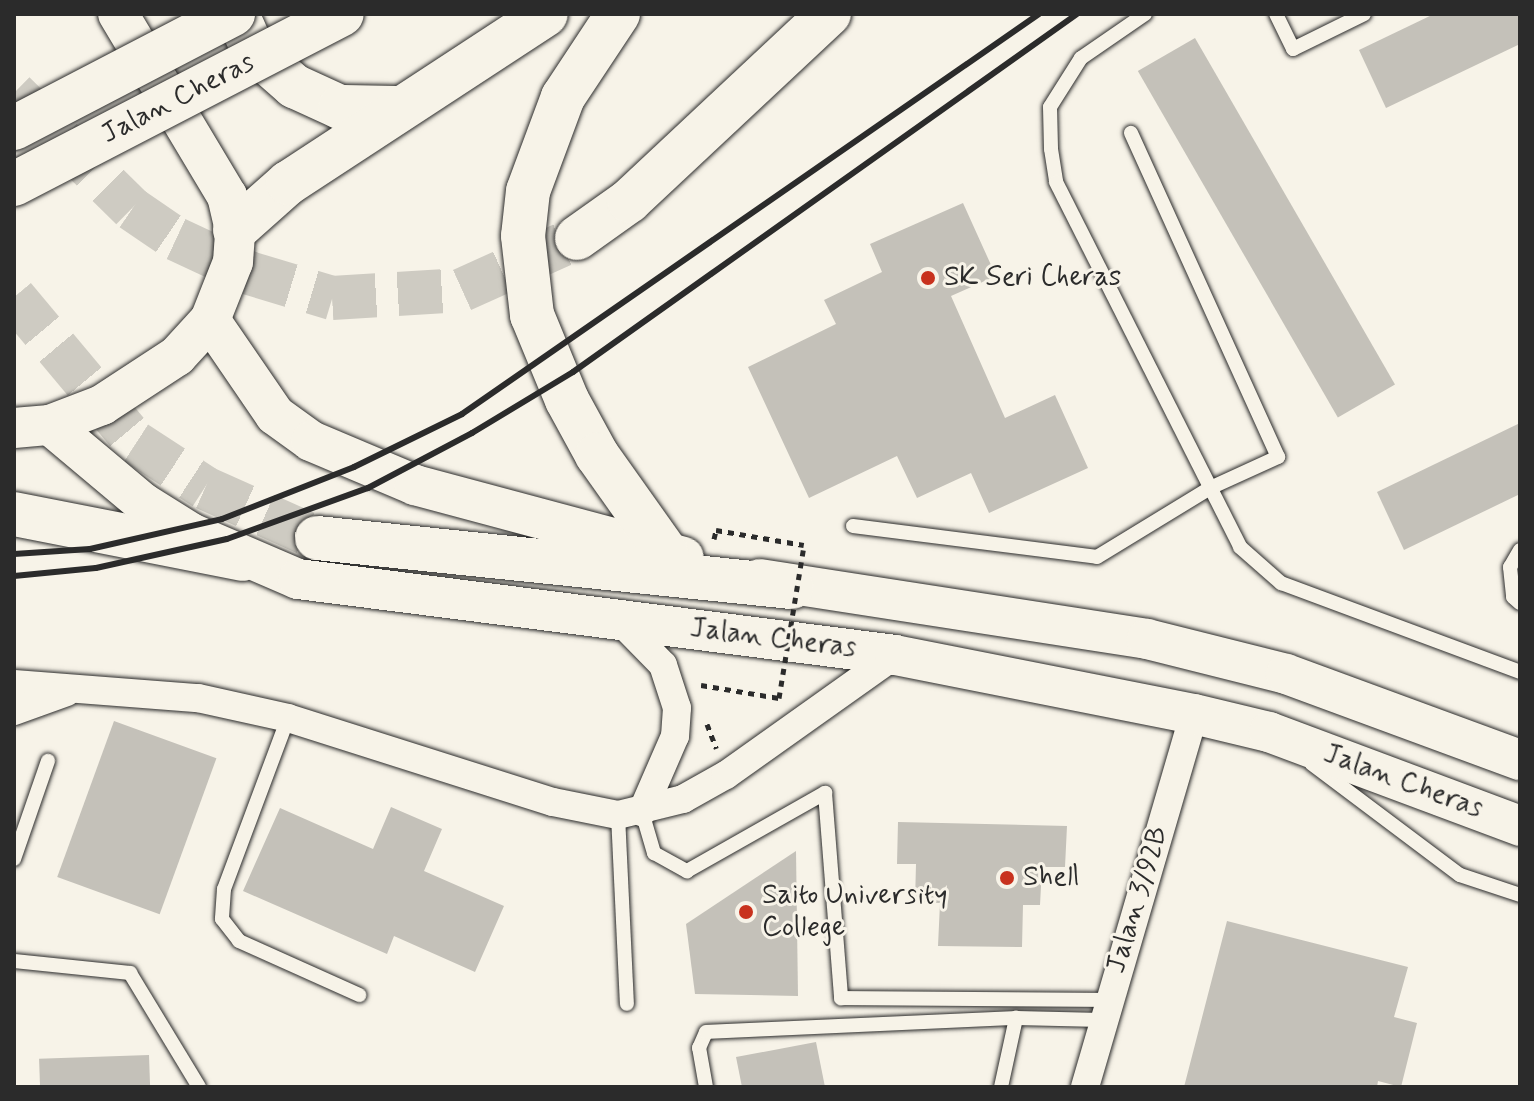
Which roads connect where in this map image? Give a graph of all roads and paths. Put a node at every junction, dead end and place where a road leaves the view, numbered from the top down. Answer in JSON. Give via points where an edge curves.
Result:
{"nodes":[{"id":1,"x":118,"y":14,"type":"edge"},
{"id":2,"x":235,"y":14,"type":"edge"},
{"id":3,"x":342,"y":14,"type":"edge"},
{"id":4,"x":546,"y":14,"type":"edge"},
{"id":5,"x":618,"y":14,"type":"edge"},
{"id":6,"x":829,"y":14,"type":"edge"},
{"id":7,"x":1145,"y":14,"type":"edge"},
{"id":8,"x":1276,"y":14,"type":"edge"},
{"id":9,"x":1364,"y":14,"type":"edge"},
{"id":10,"x":400,"y":108,"type":"junction"},
{"id":11,"x":14,"y":128,"type":"edge"},
{"id":12,"x":1131,"y":133,"type":"dead end"},
{"id":13,"x":14,"y":184,"type":"edge"},
{"id":14,"x":235,"y":230,"type":"junction"},
{"id":15,"x":577,"y":238,"type":"tunnel mouth"},
{"id":16,"x":210,"y":320,"type":"junction"},
{"id":17,"x":32,"y":427,"type":"edge"},
{"id":18,"x":1210,"y":488,"type":"junction"},
{"id":19,"x":14,"y":514,"type":"edge"},
{"id":20,"x":853,"y":526,"type":"dead end"},
{"id":21,"x":716,"y":530,"type":"dead end"},
{"id":22,"x":317,"y":538,"type":"tunnel mouth"},
{"id":23,"x":1520,"y":550,"type":"edge"},
{"id":24,"x":666,"y":552,"type":"junction"},
{"id":25,"x":243,"y":559,"type":"junction"},
{"id":26,"x":791,"y":587,"type":"junction"},
{"id":27,"x":1520,"y":603,"type":"edge"},
{"id":28,"x":618,"y":619,"type":"junction"},
{"id":29,"x":895,"y":655,"type":"junction"},
{"id":30,"x":1520,"y":672,"type":"edge"},
{"id":31,"x":14,"y":684,"type":"edge"},
{"id":32,"x":75,"y":688,"type":"junction"},
{"id":33,"x":697,"y":697,"type":"dead end"},
{"id":34,"x":701,"y":710,"type":"dead end"},
{"id":35,"x":14,"y":711,"type":"edge"},
{"id":36,"x":1194,"y":714,"type":"junction"},
{"id":37,"x":288,"y":718,"type":"junction"},
{"id":38,"x":1269,"y":732,"type":"junction"},
{"id":39,"x":1520,"y":760,"type":"edge"},
{"id":40,"x":48,"y":761,"type":"dead end"},
{"id":41,"x":726,"y":775,"type":"junction"},
{"id":42,"x":630,"y":813,"type":"junction"},
{"id":43,"x":1520,"y":826,"type":"edge"},
{"id":44,"x":14,"y":859,"type":"edge"},
{"id":45,"x":1520,"y":895,"type":"edge"},
{"id":46,"x":14,"y":961,"type":"edge"},
{"id":47,"x":359,"y":995,"type":"dead end"},
{"id":48,"x":627,"y":1004,"type":"dead end"},
{"id":49,"x":1105,"y":1010,"type":"junction"},
{"id":50,"x":1016,"y":1018,"type":"junction"},
{"id":51,"x":199,"y":1087,"type":"edge"},
{"id":52,"x":706,"y":1087,"type":"edge"},
{"id":53,"x":1001,"y":1087,"type":"edge"},
{"id":54,"x":1085,"y":1087,"type":"edge"}],
"edges":[{"from":1,"to":14,"type":"main road","via":[[208,157],[227,196]]},
{"from":2,"to":10,"type":"highway","via":[[253,50],[294,86],[340,107]]},
{"from":2,"to":11,"type":"highway","name":"Jalan Cheras","bridge":true},
{"from":3,"to":13,"type":"highway","name":"Jalan Cheras","bridge":true},
{"from":4,"to":10,"type":"highway"},
{"from":5,"to":24,"type":"highway","via":[[563,97],[528,191],[523,236],[532,315],[567,400],[597,455]]},
{"from":6,"to":15,"type":"highway","via":[[651,181]]},
{"from":7,"to":18,"type":"lane","via":[[1081,58],[1050,107],[1051,149],[1056,182]]},
{"from":8,"to":9,"type":"lane","via":[[1293,49]]},
{"from":10,"to":14,"type":"highway","via":[[288,183]]},
{"from":12,"to":18,"type":"lane","via":[[1278,457]]},
{"from":14,"to":16,"type":"main road","via":[[224,294]]},
{"from":16,"to":17,"type":"main road","via":[[177,356],[144,381],[102,405]]},
{"from":16,"to":24,"type":"main road","name":"Jalan Cheras","via":[[275,415],[311,441],[415,485]]},
{"from":17,"to":25,"type":"main road","name":"Jalan Cheras","via":[[143,503]]},
{"from":18,"to":20,"type":"lane","via":[[1097,557]]},
{"from":18,"to":30,"type":"lane","via":[[1240,547],[1281,583]]},
{"from":19,"to":25,"type":"highway"},
{"from":21,"to":33,"type":"path","bridge":true,"via":[[804,545],[779,698],[692,683]]},
{"from":22,"to":26,"type":"highway"},
{"from":23,"to":27,"type":"lane","via":[[1510,567],[1513,597]]},
{"from":24,"to":26,"type":"main road","name":"Jalan Cheras"},
{"from":25,"to":28,"type":"main road","name":"Jalan Cheras","via":[[298,579]]},
{"from":26,"to":39,"type":"main road","name":"Jalan Cheras","via":[[1147,639],[1286,674]]},
{"from":28,"to":29,"type":"main road","name":"Jalan Cheras"},
{"from":28,"to":42,"type":"street","via":[[663,665],[677,708],[675,736]]},
{"from":29,"to":36,"type":"main road","name":"Jalan Cheras"},
{"from":29,"to":41,"type":"street"},
{"from":31,"to":32,"type":"street"},
{"from":32,"to":35,"type":"street"},
{"from":32,"to":37,"type":"street","via":[[198,698]]},
{"from":34,"to":41,"type":"path"},
{"from":36,"to":38,"type":"main road","name":"Jalan Cheras"},
{"from":36,"to":49,"type":"street","name":"Jalan 3/92B"},
{"from":37,"to":42,"type":"street","via":[[553,802]]},
{"from":37,"to":47,"type":"lane","via":[[224,889],[222,919],[239,941]]},
{"from":38,"to":43,"type":"main road","name":"Jalan Cheras"},
{"from":38,"to":45,"type":"lane","via":[[1460,875]]},
{"from":40,"to":44,"type":"lane"},
{"from":41,"to":42,"type":"street","via":[[683,799]]},
{"from":42,"to":48,"type":"lane"},
{"from":42,"to":49,"type":"lane","via":[[654,853],[687,871],[825,793],[841,998]]},
{"from":46,"to":51,"type":"lane","via":[[130,973]]},
{"from":49,"to":50,"type":"lane"},
{"from":49,"to":54,"type":"street","name":"Jalan 3/92B"},
{"from":50,"to":52,"type":"lane","via":[[706,1032],[699,1048]]},
{"from":50,"to":53,"type":"lane"}]}
